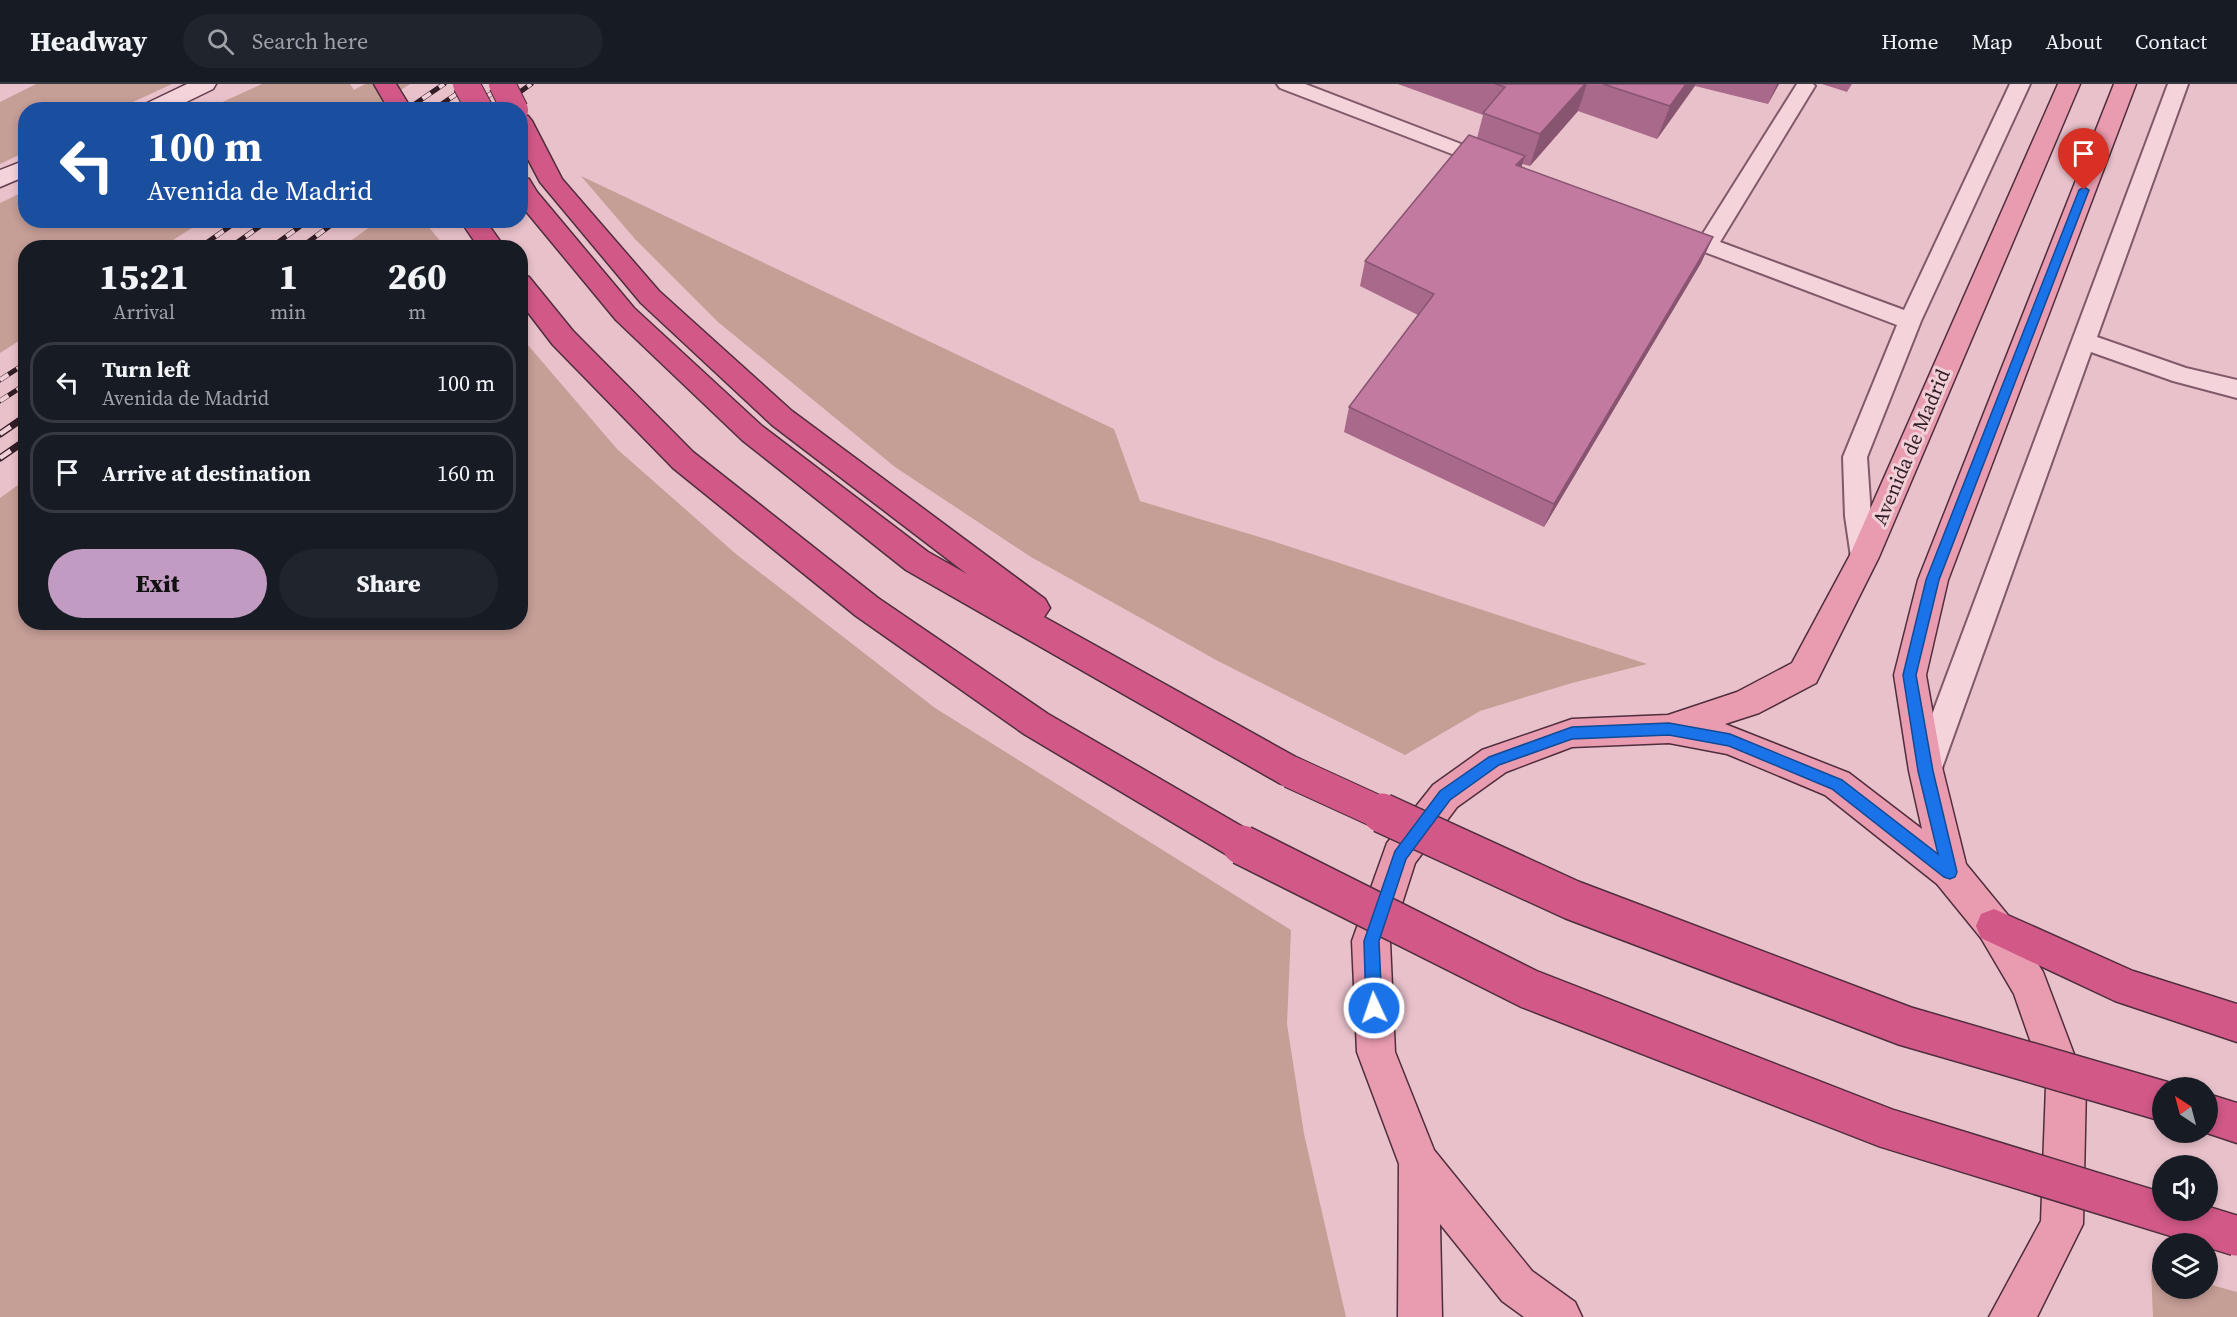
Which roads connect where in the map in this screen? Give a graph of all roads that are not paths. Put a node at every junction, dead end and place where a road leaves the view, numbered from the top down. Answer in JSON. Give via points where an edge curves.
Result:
{"nodes":[{"id":1,"x":205,"y":84,"type":"edge"},
{"id":2,"x":385,"y":84,"type":"edge"},
{"id":3,"x":466,"y":84,"type":"edge"},
{"id":4,"x":501,"y":84,"type":"edge"},
{"id":5,"x":1287,"y":84,"type":"edge"},
{"id":6,"x":2020,"y":84,"type":"edge"},
{"id":7,"x":2069,"y":84,"type":"edge"},
{"id":8,"x":2125,"y":84,"type":"edge"},
{"id":9,"x":2178,"y":84,"type":"edge"},
{"id":10,"x":1805,"y":86,"type":"dead end"},
{"id":11,"x":168,"y":102,"type":"edge"},
{"id":12,"x":396,"y":102,"type":"edge"},
{"id":13,"x":476,"y":102,"type":"edge"},
{"id":14,"x":511,"y":102,"type":"edge"},
{"id":15,"x":528,"y":136,"type":"edge"},
{"id":16,"x":1508,"y":169,"type":"edge"},
{"id":17,"x":18,"y":171,"type":"edge"},
{"id":18,"x":0,"y":179,"type":"edge"},
{"id":19,"x":528,"y":195,"type":"edge"},
{"id":20,"x":1651,"y":224,"type":"edge"},
{"id":21,"x":477,"y":228,"type":"edge"},
{"id":22,"x":487,"y":240,"type":"edge"},
{"id":23,"x":1707,"y":245,"type":"junction"},
{"id":24,"x":528,"y":293,"type":"edge"},
{"id":25,"x":1910,"y":321,"type":"junction"},
{"id":26,"x":2084,"y":341,"type":"junction"},
{"id":27,"x":2237,"y":388,"type":"edge"},
{"id":28,"x":1864,"y":556,"type":"junction"},
{"id":29,"x":1143,"y":690,"type":"junction"},
{"id":30,"x":1669,"y":729,"type":"junction"},
{"id":31,"x":1926,"y":771,"type":"junction"},
{"id":32,"x":1950,"y":872,"type":"junction"},
{"id":33,"x":1994,"y":926,"type":"junction"},
{"id":34,"x":2237,"y":1023,"type":"edge"},
{"id":35,"x":2152,"y":1098,"type":"edge"},
{"id":36,"x":2218,"y":1117,"type":"edge"},
{"id":37,"x":2237,"y":1123,"type":"edge"},
{"id":38,"x":1419,"y":1164,"type":"junction"},
{"id":39,"x":2237,"y":1236,"type":"edge"},
{"id":40,"x":1420,"y":1317,"type":"edge"},
{"id":41,"x":1560,"y":1317,"type":"edge"},
{"id":42,"x":2011,"y":1317,"type":"edge"}],
"edges":[{"from":1,"to":11,"type":"street"},
{"from":2,"to":12,"type":"highway"},
{"from":3,"to":13,"type":"highway","bridge":true},
{"from":4,"to":14,"type":"highway","bridge":true},
{"from":5,"to":16,"type":"lane"},
{"from":6,"to":25,"type":"lane"},
{"from":7,"to":28,"type":"main road","name":"Avenida de Madrid"},
{"from":8,"to":31,"type":"main road","via":[[1933,580],[1910,675]]},
{"from":9,"to":26,"type":"lane"},
{"from":10,"to":23,"type":"lane"},
{"from":15,"to":29,"type":"highway","via":[[552,182],[650,297],[783,418]]},
{"from":17,"to":18,"type":"street"},
{"from":19,"to":29,"type":"highway","via":[[625,314],[752,433],[917,561]]},
{"from":20,"to":23,"type":"lane"},
{"from":21,"to":22,"type":"highway"},
{"from":23,"to":25,"type":"lane"},
{"from":24,"to":39,"type":"highway","bridge":true,"via":[[563,338],[683,460],[867,607],[1036,724],[1242,845],[1529,989],[1886,1128]]},
{"from":25,"to":28,"type":"lane","via":[[1855,456]]},
{"from":26,"to":27,"type":"lane","via":[[2181,375]]},
{"from":26,"to":31,"type":"lane"},
{"from":28,"to":30,"type":"main road","name":"Avenida de Madrid","via":[[1804,673],[1747,704]]},
{"from":29,"to":35,"type":"highway","bridge":true,"via":[[1291,772],[1572,900],[1905,1026]]},
{"from":30,"to":32,"type":"main road","via":[[1730,740],[1837,784]]},
{"from":30,"to":38,"type":"main road","via":[[1572,733],[1494,761],[1445,796],[1400,855],[1371,941],[1376,1052]]},
{"from":31,"to":32,"type":"main road"},
{"from":32,"to":33,"type":"main road"},
{"from":33,"to":34,"type":"highway","via":[[2128,988]]},
{"from":33,"to":42,"type":"main road","via":[[2030,985],[2066,1086],[2062,1224]]},
{"from":36,"to":37,"type":"highway"},
{"from":38,"to":40,"type":"main road"},
{"from":38,"to":41,"type":"main road","via":[[1517,1286]]}]}
